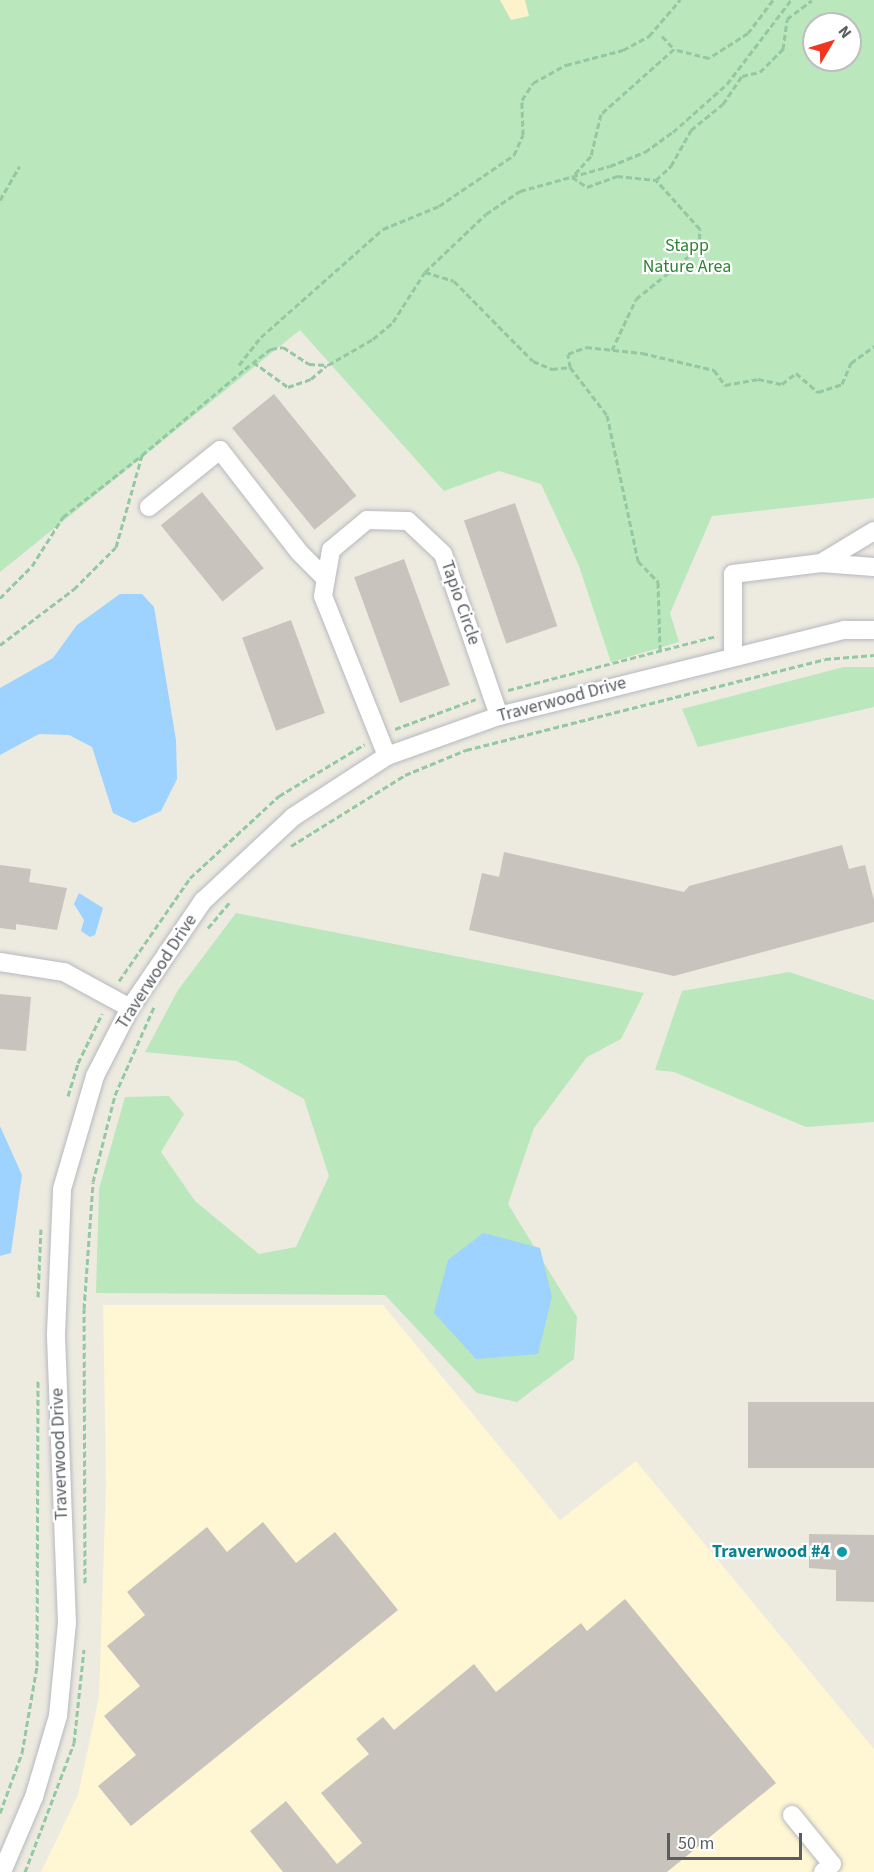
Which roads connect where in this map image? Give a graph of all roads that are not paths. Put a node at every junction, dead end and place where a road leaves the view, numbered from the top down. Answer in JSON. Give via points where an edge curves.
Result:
{"nodes":[{"id":1,"x":148,"y":507,"type":"dead end"},
{"id":2,"x":874,"y":531,"type":"edge"},
{"id":3,"x":820,"y":563,"type":"junction"},
{"id":4,"x":874,"y":567,"type":"edge"},
{"id":5,"x":326,"y":579,"type":"junction"},
{"id":6,"x":874,"y":630,"type":"edge"},
{"id":7,"x":733,"y":656,"type":"junction"},
{"id":8,"x":499,"y":716,"type":"junction"},
{"id":9,"x":387,"y":756,"type":"junction"},
{"id":10,"x":0,"y":962,"type":"edge"},
{"id":11,"x":130,"y":1008,"type":"junction"},
{"id":12,"x":792,"y":1815,"type":"dead end"},
{"id":13,"x":2,"y":1872,"type":"edge"},
{"id":14,"x":823,"y":1872,"type":"edge"}],
"edges":[{"from":1,"to":5,"type":"street","via":[[220,450],[299,552]]},
{"from":2,"to":3,"type":"street"},
{"from":3,"to":4,"type":"street"},
{"from":3,"to":7,"type":"street","via":[[734,574]]},
{"from":5,"to":8,"type":"street","name":"Tapio Circle","via":[[331,550],[367,520],[408,521],[443,554]]},
{"from":5,"to":9,"type":"street","name":"Tapio Circle","via":[[323,596]]},
{"from":6,"to":7,"type":"street","name":"Traverwood Drive","via":[[844,630]]},
{"from":7,"to":8,"type":"street","name":"Traverwood Drive"},
{"from":8,"to":9,"type":"street","name":"Traverwood Drive"},
{"from":9,"to":11,"type":"street","name":"Traverwood Drive","via":[[293,817],[203,901]]},
{"from":10,"to":11,"type":"street","via":[[64,972]]},
{"from":11,"to":13,"type":"street","name":"Traverwood Drive","via":[[95,1076],[62,1189],[56,1334],[67,1623],[58,1716],[34,1797]]},
{"from":12,"to":14,"type":"street","via":[[832,1864]]}]}
